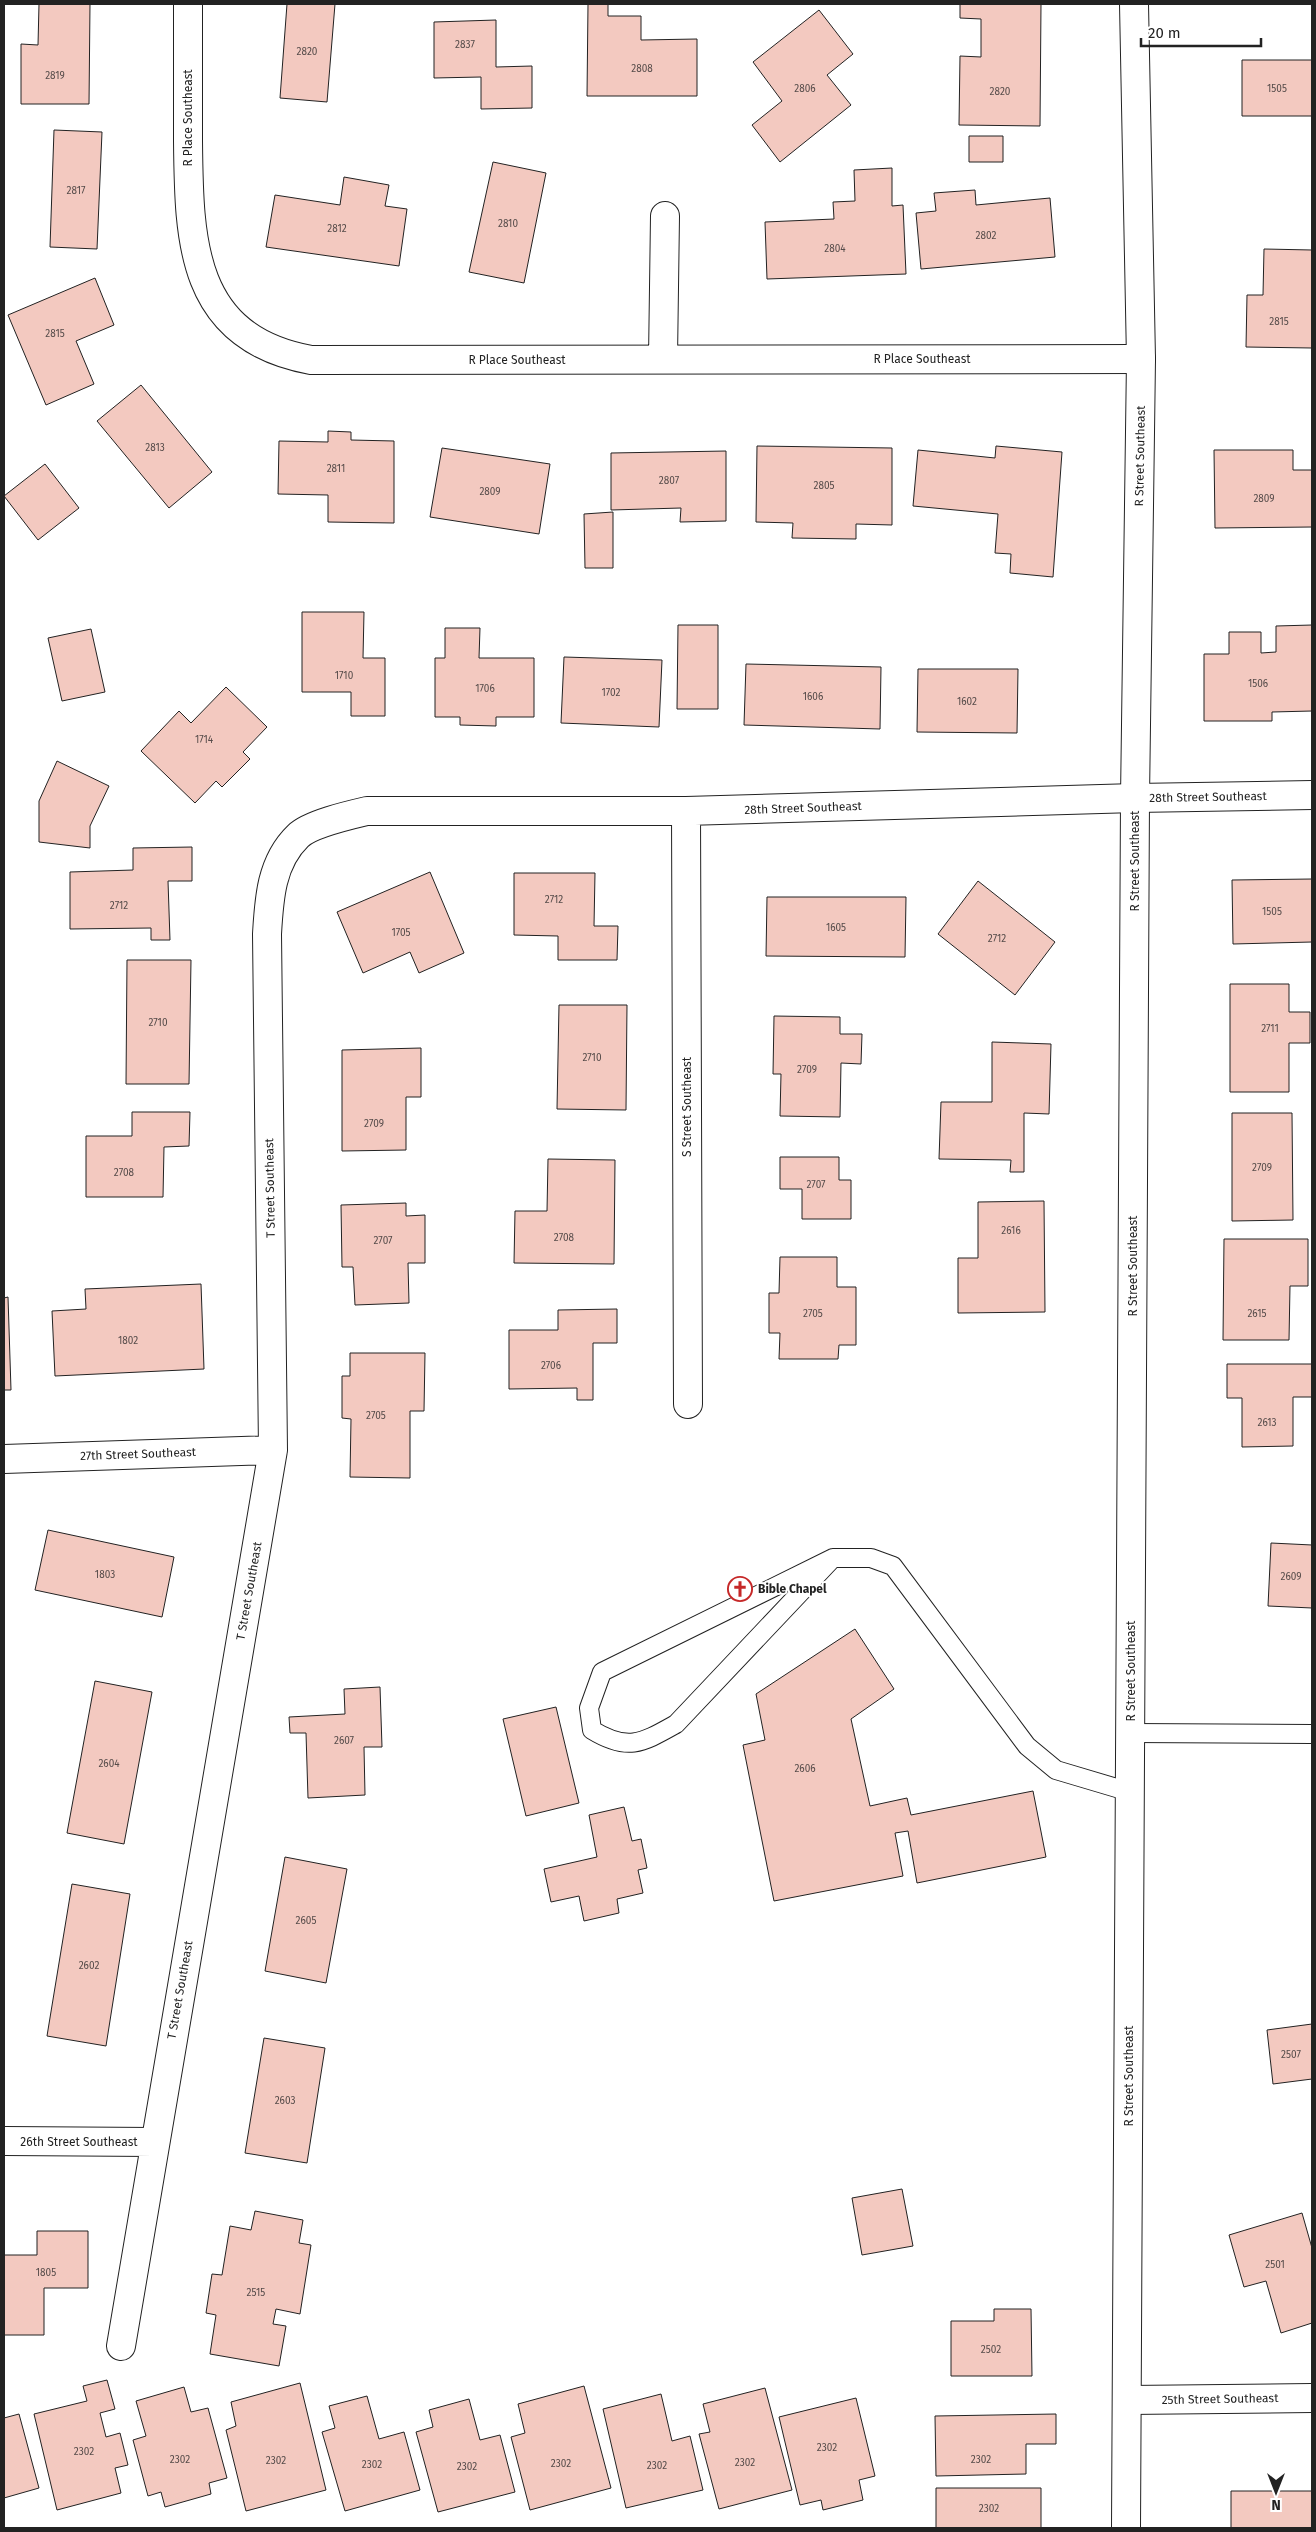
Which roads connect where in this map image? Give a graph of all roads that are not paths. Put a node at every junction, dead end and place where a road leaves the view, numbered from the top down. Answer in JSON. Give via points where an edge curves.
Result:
{"nodes":[{"id":1,"x":188,"y":4,"type":"edge"},
{"id":2,"x":1134,"y":4,"type":"edge"},
{"id":3,"x":665,"y":216,"type":"dead end"},
{"id":4,"x":662,"y":359,"type":"junction"},
{"id":5,"x":1141,"y":359,"type":"junction"},
{"id":6,"x":1312,"y":795,"type":"edge"},
{"id":7,"x":1135,"y":798,"type":"junction"},
{"id":8,"x":686,"y":811,"type":"junction"},
{"id":9,"x":299,"y":835,"type":"joint"},
{"id":10,"x":688,"y":1404,"type":"dead end"},
{"id":11,"x":273,"y":1450,"type":"junction"},
{"id":12,"x":4,"y":1459,"type":"edge"},
{"id":13,"x":833,"y":1558,"type":"junction"},
{"id":14,"x":1131,"y":1733,"type":"junction"},
{"id":15,"x":1312,"y":1734,"type":"edge"},
{"id":16,"x":1130,"y":1792,"type":"junction"},
{"id":17,"x":4,"y":2141,"type":"edge"},
{"id":18,"x":154,"y":2142,"type":"junction"},
{"id":19,"x":121,"y":2346,"type":"dead end"},
{"id":20,"x":1312,"y":2398,"type":"edge"},
{"id":21,"x":1128,"y":2400,"type":"junction"},
{"id":22,"x":1126,"y":2528,"type":"edge"}],
"edges":[{"from":1,"to":4,"type":"street","name":"R Place Southeast","via":[[189,192],[196,257],[207,287],[221,310],[257,344],[310,360]]},
{"from":2,"to":5,"type":"street","name":"R Street Southeast"},
{"from":3,"to":4,"type":"street"},
{"from":4,"to":5,"type":"street","name":"R Place Southeast"},
{"from":5,"to":7,"type":"street","name":"R Street Southeast"},
{"from":6,"to":7,"type":"street","name":"28th Street Southeast"},
{"from":7,"to":8,"type":"street","name":"28th Street Southeast"},
{"from":7,"to":14,"type":"street","name":"R Street Southeast"},
{"from":8,"to":9,"type":"street","name":"28th Street Southeast","via":[[367,811],[332,820]]},
{"from":8,"to":10,"type":"street","name":"S Street Southeast"},
{"from":9,"to":11,"type":"street","name":"T Street Southeast","via":[[282,857],[269,892],[267,934]]},
{"from":11,"to":12,"type":"street","name":"27th Street Southeast"},
{"from":11,"to":18,"type":"street","name":"T Street Southeast"},
{"from":13,"to":13,"type":"lane","via":[[602,1672],[588,1708],[592,1730],[612,1742],[644,1742],[676,1724]]},
{"from":13,"to":16,"type":"lane","via":[[871,1558],[893,1566],[1027,1746],[1056,1770]]},
{"from":14,"to":15,"type":"lane"},
{"from":14,"to":16,"type":"street","name":"R Street Southeast"},
{"from":16,"to":21,"type":"street","name":"R Street Southeast"},
{"from":17,"to":18,"type":"street","name":"26th Street Southeast"},
{"from":18,"to":19,"type":"street","name":"T Street Southeast"},
{"from":20,"to":21,"type":"street","name":"25th Street Southeast"},
{"from":21,"to":22,"type":"street","name":"R Street Southeast"}]}
